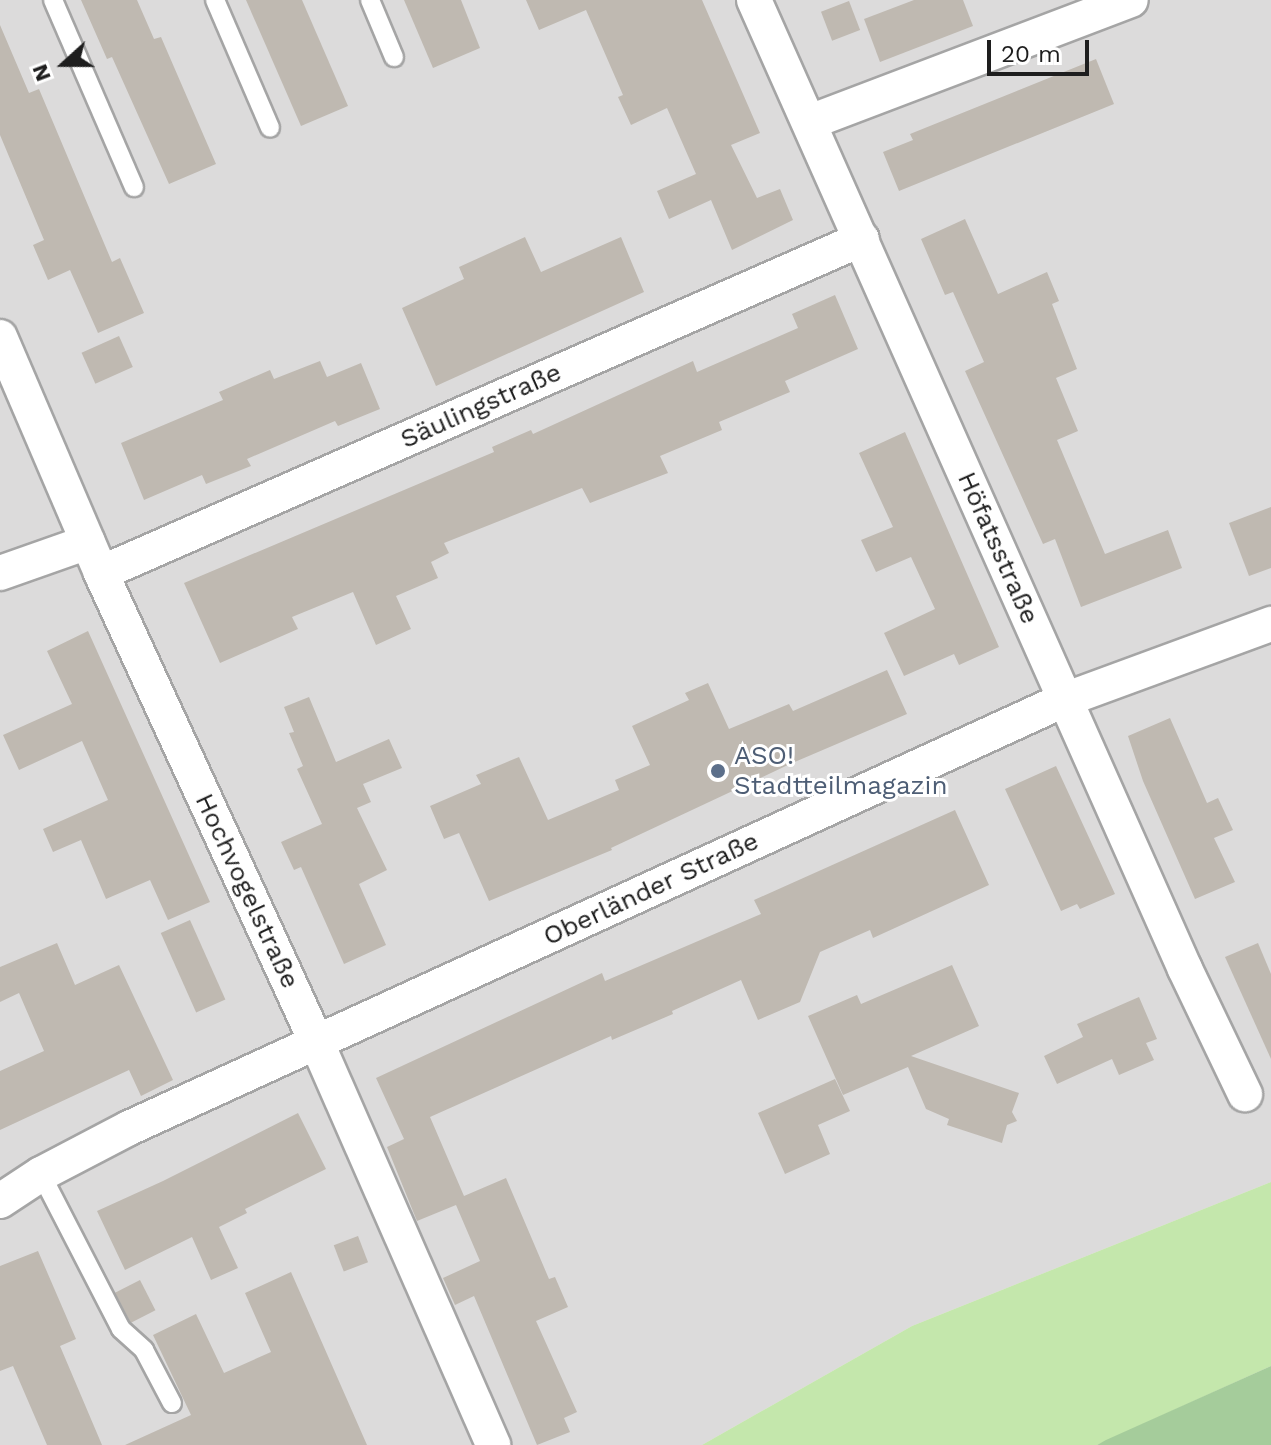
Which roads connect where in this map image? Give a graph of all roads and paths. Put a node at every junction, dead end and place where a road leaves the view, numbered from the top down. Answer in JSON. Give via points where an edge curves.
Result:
{"nodes":[{"id":1,"x":53,"y":0,"type":"edge"},
{"id":2,"x":215,"y":0,"type":"edge"},
{"id":3,"x":370,"y":0,"type":"edge"},
{"id":4,"x":754,"y":0,"type":"edge"},
{"id":5,"x":1131,"y":0,"type":"edge"},
{"id":6,"x":394,"y":57,"type":"dead end"},
{"id":7,"x":810,"y":122,"type":"junction"},
{"id":8,"x":270,"y":128,"type":"dead end"},
{"id":9,"x":134,"y":187,"type":"dead end"},
{"id":10,"x":862,"y":239,"type":"junction"},
{"id":11,"x":0,"y":337,"type":"edge"},
{"id":12,"x":88,"y":542,"type":"junction"},
{"id":13,"x":0,"y":573,"type":"edge"},
{"id":14,"x":101,"y":573,"type":"junction"},
{"id":15,"x":1271,"y":624,"type":"edge"},
{"id":16,"x":1064,"y":700,"type":"junction"},
{"id":17,"x":316,"y":1041,"type":"junction"},
{"id":18,"x":1245,"y":1094,"type":"dead end"},
{"id":19,"x":41,"y":1174,"type":"junction"},
{"id":20,"x":0,"y":1201,"type":"edge"},
{"id":21,"x":172,"y":1403,"type":"dead end"},
{"id":22,"x":493,"y":1445,"type":"edge"}],
"edges":[{"from":1,"to":9,"type":"lane"},
{"from":2,"to":8,"type":"lane"},
{"from":3,"to":6,"type":"lane"},
{"from":4,"to":7,"type":"street","name":"Höfatsstraße"},
{"from":5,"to":7,"type":"street"},
{"from":7,"to":10,"type":"street","name":"Höfatsstraße"},
{"from":10,"to":14,"type":"street","name":"Säulingstraße"},
{"from":10,"to":16,"type":"street","name":"Höfatsstraße"},
{"from":11,"to":12,"type":"street","name":"Hochvogelstraße"},
{"from":12,"to":13,"type":"street"},
{"from":12,"to":14,"type":"street","name":"Hochvogelstraße"},
{"from":14,"to":17,"type":"street","name":"Hochvogelstraße"},
{"from":15,"to":16,"type":"street","name":"Oberländer Straße"},
{"from":16,"to":17,"type":"street","name":"Oberländer Straße"},
{"from":16,"to":18,"type":"street","name":"Höfatsstraße"},
{"from":17,"to":19,"type":"street","name":"Oberländer Straße"},
{"from":17,"to":22,"type":"street","name":"Hochvogelstraße"},
{"from":19,"to":20,"type":"street","name":"Oberländer Straße"},
{"from":19,"to":21,"type":"lane","via":[[121,1329],[144,1350]]}]}
